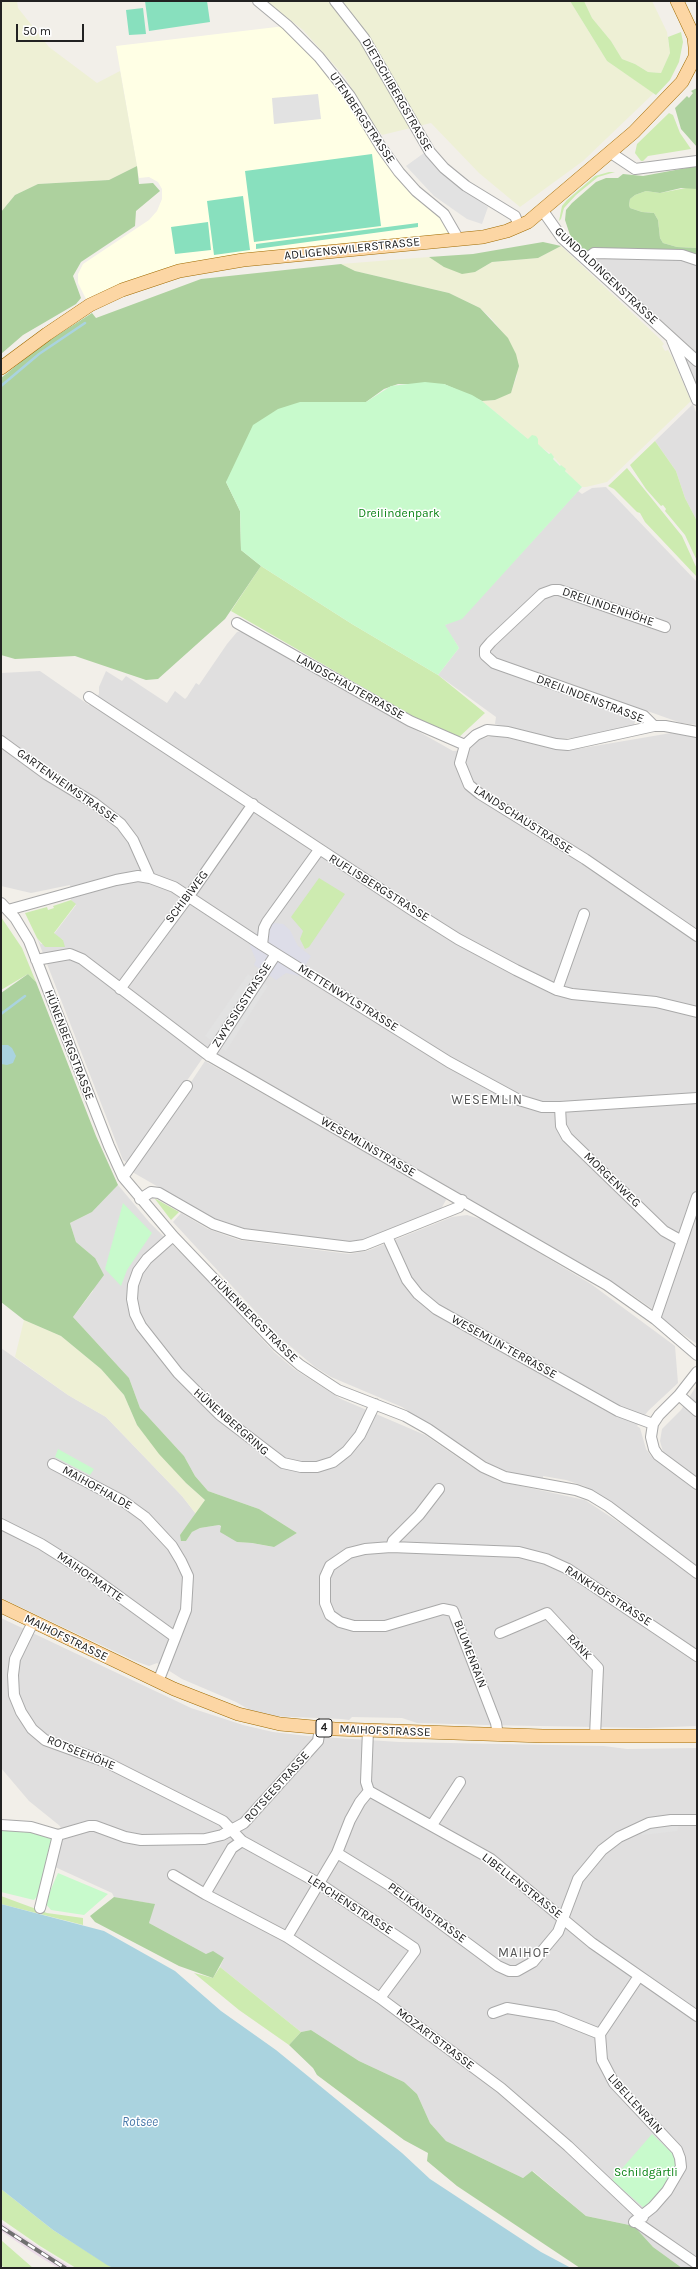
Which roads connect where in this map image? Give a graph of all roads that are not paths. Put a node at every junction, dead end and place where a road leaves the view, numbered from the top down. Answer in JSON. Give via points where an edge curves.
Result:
{"nodes":[{"id":1,"x":258,"y":1,"type":"edge"},
{"id":2,"x":335,"y":1,"type":"edge"},
{"id":3,"x":677,"y":1,"type":"edge"},
{"id":4,"x":611,"y":153,"type":"junction"},
{"id":5,"x":697,"y":161,"type":"edge"},
{"id":6,"x":543,"y":211,"type":"junction"},
{"id":7,"x":519,"y":226,"type":"junction"},
{"id":8,"x":459,"y":240,"type":"junction"},
{"id":9,"x":586,"y":259,"type":"junction"},
{"id":10,"x":697,"y":260,"type":"edge"},
{"id":11,"x":672,"y":338,"type":"junction"},
{"id":12,"x":697,"y":361,"type":"edge"},
{"id":13,"x":1,"y":368,"type":"edge"},
{"id":14,"x":697,"y":400,"type":"edge"},
{"id":15,"x":237,"y":623,"type":"dead end"},
{"id":16,"x":665,"y":627,"type":"dead end"},
{"id":17,"x":485,"y":655,"type":"joint"},
{"id":18,"x":89,"y":697,"type":"dead end"},
{"id":19,"x":654,"y":726,"type":"junction"},
{"id":20,"x":697,"y":732,"type":"edge"},
{"id":21,"x":1,"y":741,"type":"edge"},
{"id":22,"x":465,"y":746,"type":"junction"},
{"id":23,"x":253,"y":804,"type":"junction"},
{"id":24,"x":319,"y":850,"type":"junction"},
{"id":25,"x":150,"y":878,"type":"junction"},
{"id":26,"x":189,"y":896,"type":"junction"},
{"id":27,"x":4,"y":907,"type":"edge"},
{"id":28,"x":584,"y":914,"type":"dead end"},
{"id":29,"x":697,"y":936,"type":"edge"},
{"id":30,"x":262,"y":945,"type":"junction"},
{"id":31,"x":276,"y":954,"type":"junction"},
{"id":32,"x":36,"y":960,"type":"junction"},
{"id":33,"x":120,"y":989,"type":"junction"},
{"id":34,"x":557,"y":990,"type":"junction"},
{"id":35,"x":697,"y":1012,"type":"edge"},
{"id":36,"x":209,"y":1056,"type":"junction"},
{"id":37,"x":188,"y":1086,"type":"dead end"},
{"id":38,"x":697,"y":1098,"type":"edge"},
{"id":39,"x":560,"y":1107,"type":"junction"},
{"id":40,"x":123,"y":1177,"type":"junction"},
{"id":41,"x":697,"y":1197,"type":"edge"},
{"id":42,"x":140,"y":1199,"type":"junction"},
{"id":43,"x":462,"y":1200,"type":"junction"},
{"id":44,"x":173,"y":1236,"type":"junction"},
{"id":45,"x":387,"y":1236,"type":"junction"},
{"id":46,"x":682,"y":1241,"type":"junction"},
{"id":47,"x":655,"y":1320,"type":"junction"},
{"id":48,"x":697,"y":1355,"type":"edge"},
{"id":49,"x":697,"y":1372,"type":"edge"},
{"id":50,"x":680,"y":1395,"type":"junction"},
{"id":51,"x":375,"y":1404,"type":"junction"},
{"id":52,"x":694,"y":1408,"type":"edge"},
{"id":53,"x":653,"y":1424,"type":"junction"},
{"id":54,"x":53,"y":1464,"type":"dead end"},
{"id":55,"x":697,"y":1484,"type":"edge"},
{"id":56,"x":439,"y":1490,"type":"dead end"},
{"id":57,"x":1,"y":1524,"type":"edge"},
{"id":58,"x":391,"y":1547,"type":"junction"},
{"id":59,"x":697,"y":1573,"type":"edge"},
{"id":60,"x":324,"y":1584,"type":"joint"},
{"id":61,"x":1,"y":1606,"type":"edge"},
{"id":62,"x":33,"y":1622,"type":"junction"},
{"id":63,"x":500,"y":1633,"type":"dead end"},
{"id":64,"x":175,"y":1637,"type":"junction"},
{"id":65,"x":697,"y":1656,"type":"edge"},
{"id":66,"x":158,"y":1682,"type":"junction"},
{"id":67,"x":320,"y":1728,"type":"junction"},
{"id":68,"x":368,"y":1730,"type":"junction"},
{"id":69,"x":498,"y":1735,"type":"junction"},
{"id":70,"x":595,"y":1736,"type":"junction"},
{"id":71,"x":697,"y":1736,"type":"edge"},
{"id":72,"x":460,"y":1782,"type":"dead end"},
{"id":73,"x":369,"y":1791,"type":"junction"},
{"id":74,"x":697,"y":1820,"type":"edge"},
{"id":75,"x":1,"y":1825,"type":"edge"},
{"id":76,"x":432,"y":1826,"type":"junction"},
{"id":77,"x":233,"y":1830,"type":"junction"},
{"id":78,"x":58,"y":1836,"type":"junction"},
{"id":79,"x":242,"y":1841,"type":"junction"},
{"id":80,"x":337,"y":1853,"type":"junction"},
{"id":81,"x":173,"y":1874,"type":"dead end"},
{"id":82,"x":320,"y":1884,"type":"junction"},
{"id":83,"x":205,"y":1894,"type":"junction"},
{"id":84,"x":40,"y":1908,"type":"dead end"},
{"id":85,"x":563,"y":1919,"type":"junction"},
{"id":86,"x":287,"y":1937,"type":"junction"},
{"id":87,"x":639,"y":1976,"type":"junction"},
{"id":88,"x":380,"y":1998,"type":"junction"},
{"id":89,"x":493,"y":2013,"type":"dead end"},
{"id":90,"x":697,"y":2016,"type":"edge"},
{"id":91,"x":600,"y":2034,"type":"junction"},
{"id":92,"x":637,"y":2220,"type":"junction"},
{"id":93,"x":697,"y":2264,"type":"edge"}],
"edges":[{"from":1,"to":8,"type":"street","name":"UTENBERGSTRASSE","via":[[320,57],[350,96],[399,172],[416,191],[444,214]]},
{"from":2,"to":7,"type":"street","name":"DIETSCHIBERGSTRASSE","via":[[364,38],[430,152],[444,168],[466,186],[515,216]]},
{"from":3,"to":4,"type":"main road","name":"ADLIGENSWILERSTRASSE","via":[[694,36],[695,57],[689,72],[677,89]]},
{"from":4,"to":5,"type":"street","via":[[635,169]]},
{"from":4,"to":6,"type":"main road","name":"ADLIGENSWILERSTRASSE"},
{"from":6,"to":7,"type":"main road","name":"ADLIGENSWILERSTRASSE"},
{"from":6,"to":9,"type":"street","name":"GUNDOLDINGENSTRASSE","via":[[562,238]]},
{"from":7,"to":8,"type":"main road","name":"ADLIGENSWILERSTRASSE","via":[[507,232]]},
{"from":8,"to":13,"type":"main road","name":"ADLIGENSWILERSTRASSE","via":[[243,260],[179,271],[122,290],[90,305]]},
{"from":9,"to":10,"type":"street","via":[[594,253],[682,256]]},
{"from":9,"to":11,"type":"street","name":"GUNDOLDINGENSTRASSE"},
{"from":11,"to":12,"type":"street"},
{"from":11,"to":14,"type":"street"},
{"from":15,"to":22,"type":"street","name":"LANDSCHAUTERRASSE","via":[[410,720]]},
{"from":16,"to":17,"type":"street","name":"DREILINDENHÖHE","via":[[553,590],[542,594],[491,642],[485,649]]},
{"from":17,"to":19,"type":"street","name":"DREILINDENSTRASSE","via":[[494,663],[644,716]]},
{"from":18,"to":23,"type":"street","name":"RUFLISBERGSTRASSE"},
{"from":19,"to":20,"type":"street","name":"DREILINDENSTRASSE"},
{"from":19,"to":22,"type":"street","via":[[568,745],[487,730],[476,735]]},
{"from":21,"to":25,"type":"street","name":"GARTENHEIMSTRASSE","via":[[121,824],[134,840]]},
{"from":22,"to":29,"type":"street","name":"LANDSCHAUSTRASSE","via":[[460,763],[468,785],[585,859]]},
{"from":23,"to":24,"type":"street","name":"RUFLISBERGSTRASSE"},
{"from":23,"to":26,"type":"street","name":"SCHIBIWEG"},
{"from":24,"to":30,"type":"street","name":"ZWYSSIGSTRASSE","via":[[267,922]]},
{"from":24,"to":34,"type":"street","name":"RUFLISBERGSTRASSE","via":[[458,938]]},
{"from":25,"to":26,"type":"street","name":"METTENWYLSTRASSE","via":[[164,882]]},
{"from":25,"to":27,"type":"street","name":"METTENWYLSTRASSE","via":[[138,876],[116,880]]},
{"from":26,"to":30,"type":"street","name":"METTENWYLSTRASSE"},
{"from":26,"to":33,"type":"street","name":"SCHIBIWEG"},
{"from":27,"to":32,"type":"street","name":"HÜNENBERGSTRASSE","via":[[23,931]]},
{"from":28,"to":34,"type":"street"},
{"from":30,"to":31,"type":"street","name":"METTENWYLSTRASSE"},
{"from":31,"to":36,"type":"street","name":"ZWYSSIGSTRASSE"},
{"from":31,"to":39,"type":"street","name":"METTENWYLSTRASSE","via":[[492,1087],[519,1100],[542,1107]]},
{"from":32,"to":33,"type":"street","name":"WESEMLINSTRASSE","via":[[59,955],[76,956]]},
{"from":32,"to":40,"type":"street","name":"HÜNENBERGSTRASSE","via":[[106,1140]]},
{"from":33,"to":36,"type":"street","name":"WESEMLINSTRASSE"},
{"from":34,"to":35,"type":"street","name":"RUFLISBERGSTRASSE","via":[[598,998],[656,1002]]},
{"from":36,"to":43,"type":"street","name":"WESEMLINSTRASSE"},
{"from":37,"to":40,"type":"street"},
{"from":38,"to":39,"type":"street","name":"METTENWYLSTRASSE"},
{"from":39,"to":46,"type":"street","name":"MORGENWEG","via":[[561,1126],[567,1137],[664,1231]]},
{"from":40,"to":42,"type":"street","name":"HÜNENBERGSTRASSE"},
{"from":41,"to":46,"type":"street"},
{"from":42,"to":44,"type":"street","name":"HÜNENBERGSTRASSE"},
{"from":42,"to":45,"type":"street","via":[[151,1192],[159,1193],[213,1224],[243,1234],[350,1247],[364,1245]]},
{"from":43,"to":45,"type":"street","via":[[459,1207]]},
{"from":43,"to":47,"type":"street","name":"WESEMLINSTRASSE","via":[[607,1285]]},
{"from":44,"to":51,"type":"street","name":"HÜNENBERGSTRASSE","via":[[256,1324],[295,1360],[338,1390]]},
{"from":44,"to":51,"type":"street","name":"HÜNENBERGRING","via":[[147,1259],[138,1272],[133,1285],[135,1314],[141,1326],[178,1373],[220,1415],[283,1463],[317,1467],[333,1462],[347,1452],[360,1435]]},
{"from":45,"to":53,"type":"street","name":"WESEMLIN-TERRASSE","via":[[407,1280],[418,1294],[436,1309],[618,1411]]},
{"from":46,"to":47,"type":"street"},
{"from":47,"to":48,"type":"street","name":"WESEMLINSTRASSE"},
{"from":49,"to":50,"type":"street"},
{"from":50,"to":52,"type":"street"},
{"from":50,"to":53,"type":"street","via":[[659,1414]]},
{"from":51,"to":59,"type":"street","name":"HÜNENBERGSTRASSE","via":[[428,1429],[483,1467],[505,1477],[590,1495]]},
{"from":53,"to":55,"type":"street","via":[[651,1437],[658,1455]]},
{"from":54,"to":64,"type":"street","name":"MAIHOFHALDE","via":[[123,1501],[145,1517],[172,1546],[188,1576],[186,1610]]},
{"from":56,"to":58,"type":"street","via":[[393,1541]]},
{"from":57,"to":64,"type":"street","name":"MAIHOFMATTE","via":[[41,1544],[84,1571]]},
{"from":58,"to":60,"type":"street","name":"RANKHOFSTRASSE","via":[[349,1553],[330,1566]]},
{"from":58,"to":65,"type":"street","name":"RANKHOFSTRASSE","via":[[519,1552],[546,1559],[588,1580]]},
{"from":60,"to":69,"type":"street","name":"BLUMENRAIN","via":[[325,1603],[330,1615],[334,1620],[354,1626],[385,1626],[442,1609],[453,1611],[496,1723]]},
{"from":61,"to":62,"type":"main road","name":"MAIHOFSTRASSE","number":"4"},
{"from":62,"to":66,"type":"main road","name":"MAIHOFSTRASSE","number":"4"},
{"from":62,"to":77,"type":"street","name":"ROTSEEHÖHE","via":[[15,1658],[13,1675],[14,1695],[32,1729],[45,1740],[106,1762],[223,1821]]},
{"from":63,"to":70,"type":"street","name":"RANK","via":[[547,1613],[598,1668]]},
{"from":64,"to":66,"type":"street","name":"MAIHOFHALDE"},
{"from":66,"to":67,"type":"main road","name":"MAIHOFSTRASSE","number":"4","via":[[220,1708],[250,1717],[280,1724]]},
{"from":67,"to":68,"type":"main road","name":"MAIHOFSTRASSE","number":"4"},
{"from":67,"to":77,"type":"street","name":"ROTSEESTRASSE","via":[[318,1741],[244,1824]]},
{"from":68,"to":69,"type":"main road","name":"MAIHOFSTRASSE","number":"4"},
{"from":68,"to":73,"type":"street","via":[[366,1782]]},
{"from":69,"to":70,"type":"main road","name":"MAIHOFSTRASSE","number":"4"},
{"from":70,"to":71,"type":"main road","name":"MAIHOFSTRASSE","number":"4"},
{"from":72,"to":76,"type":"street"},
{"from":73,"to":76,"type":"street","name":"LIBELLENSTRASSE"},
{"from":73,"to":80,"type":"street","via":[[350,1820]]},
{"from":74,"to":85,"type":"street","via":[[649,1823],[623,1834],[607,1845],[578,1879]]},
{"from":75,"to":78,"type":"street","via":[[31,1827],[50,1831]]},
{"from":76,"to":85,"type":"street","name":"LIBELLENSTRASSE","via":[[491,1859]]},
{"from":77,"to":78,"type":"street","name":"ROTSEESTRASSE","via":[[205,1839],[162,1841],[125,1837],[89,1826]]},
{"from":77,"to":79,"type":"street","name":"LERCHENSTRASSE"},
{"from":78,"to":84,"type":"street"},
{"from":79,"to":82,"type":"street","name":"LERCHENSTRASSE"},
{"from":79,"to":83,"type":"street","via":[[232,1848]]},
{"from":80,"to":82,"type":"street"},
{"from":80,"to":85,"type":"street","name":"PELIKANSTRASSE","via":[[389,1885],[498,1966],[509,1971],[525,1968],[544,1950],[558,1932]]},
{"from":81,"to":83,"type":"street","name":"MOZARTSTRASSE"},
{"from":82,"to":86,"type":"street"},
{"from":82,"to":88,"type":"street","name":"LERCHENSTRASSE","via":[[414,1948],[415,1951]]},
{"from":83,"to":86,"type":"street","name":"MOZARTSTRASSE"},
{"from":85,"to":87,"type":"street","name":"LIBELLENSTRASSE"},
{"from":86,"to":88,"type":"street","name":"MOZARTSTRASSE"},
{"from":87,"to":90,"type":"street","name":"LIBELLENSTRASSE"},
{"from":87,"to":91,"type":"street"},
{"from":88,"to":92,"type":"street","name":"MOZARTSTRASSE","via":[[501,2088],[568,2146]]},
{"from":89,"to":91,"type":"street","via":[[507,2008],[555,2016]]},
{"from":91,"to":92,"type":"street","name":"LIBELLENRAIN","via":[[602,2060],[614,2083],[677,2150],[680,2158],[681,2167],[667,2191]]},
{"from":92,"to":93,"type":"street"}]}
